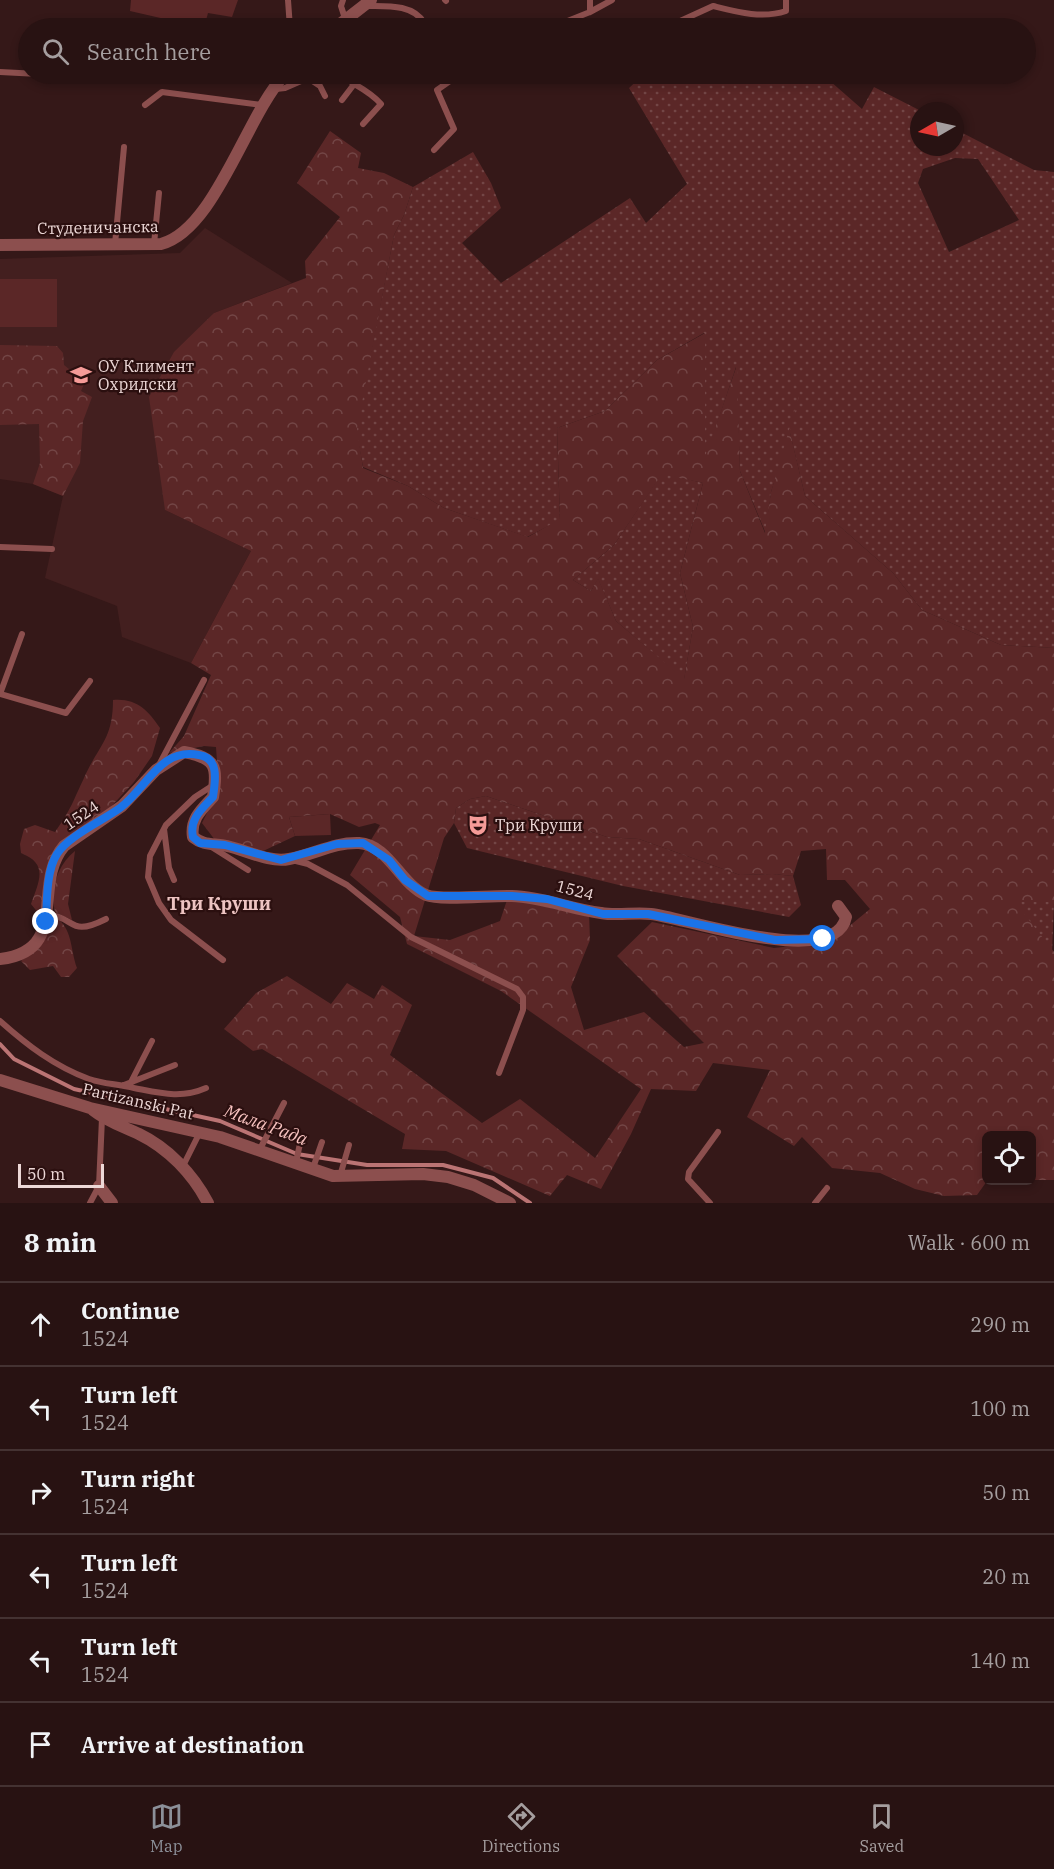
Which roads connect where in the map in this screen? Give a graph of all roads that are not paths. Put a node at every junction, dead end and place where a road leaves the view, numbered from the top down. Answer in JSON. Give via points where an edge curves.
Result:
{"nodes":[{"id":1,"x":288,"y":0,"type":"edge"},
{"id":2,"x":343,"y":0,"type":"edge"},
{"id":3,"x":590,"y":0,"type":"edge"},
{"id":4,"x":612,"y":0,"type":"edge"},
{"id":5,"x":786,"y":0,"type":"edge"},
{"id":6,"x":367,"y":3,"type":"edge"},
{"id":7,"x":590,"y":12,"type":"junction"},
{"id":8,"x":289,"y":18,"type":"edge"},
{"id":9,"x":342,"y":18,"type":"edge"},
{"id":10,"x":351,"y":18,"type":"edge"},
{"id":11,"x":422,"y":18,"type":"edge"},
{"id":12,"x":575,"y":18,"type":"edge"},
{"id":13,"x":687,"y":18,"type":"edge"},
{"id":14,"x":0,"y":72,"type":"edge"},
{"id":15,"x":18,"y":73,"type":"edge"},
{"id":16,"x":276,"y":84,"type":"edge"},
{"id":17,"x":293,"y":84,"type":"edge"},
{"id":18,"x":319,"y":84,"type":"edge"},
{"id":19,"x":354,"y":84,"type":"edge"},
{"id":20,"x":357,"y":84,"type":"edge"},
{"id":21,"x":446,"y":84,"type":"edge"},
{"id":22,"x":272,"y":89,"type":"junction"},
{"id":23,"x":325,"y":96,"type":"dead end"},
{"id":24,"x":342,"y":100,"type":"dead end"},
{"id":25,"x":145,"y":105,"type":"dead end"},
{"id":26,"x":262,"y":105,"type":"junction"},
{"id":27,"x":363,"y":124,"type":"dead end"},
{"id":28,"x":124,"y":147,"type":"dead end"},
{"id":29,"x":434,"y":150,"type":"dead end"},
{"id":30,"x":159,"y":193,"type":"dead end"},
{"id":31,"x":115,"y":244,"type":"junction"},
{"id":32,"x":154,"y":244,"type":"junction"},
{"id":33,"x":0,"y":245,"type":"edge"},
{"id":34,"x":0,"y":547,"type":"edge"},
{"id":35,"x":52,"y":549,"type":"dead end"},
{"id":36,"x":22,"y":634,"type":"dead end"},
{"id":37,"x":204,"y":680,"type":"dead end"},
{"id":38,"x":90,"y":681,"type":"dead end"},
{"id":39,"x":0,"y":694,"type":"edge"},
{"id":40,"x":156,"y":770,"type":"junction"},
{"id":41,"x":215,"y":784,"type":"junction"},
{"id":42,"x":164,"y":828,"type":"junction"},
{"id":43,"x":207,"y":844,"type":"junction"},
{"id":44,"x":289,"y":859,"type":"junction"},
{"id":45,"x":248,"y":870,"type":"dead end"},
{"id":46,"x":174,"y":880,"type":"dead end"},
{"id":47,"x":838,"y":906,"type":"dead end"},
{"id":48,"x":46,"y":914,"type":"junction"},
{"id":49,"x":106,"y":919,"type":"dead end"},
{"id":50,"x":0,"y":959,"type":"edge"},
{"id":51,"x":224,"y":960,"type":"dead end"},
{"id":52,"x":0,"y":1021,"type":"edge"},
{"id":53,"x":152,"y":1041,"type":"dead end"},
{"id":54,"x":175,"y":1065,"type":"dead end"},
{"id":55,"x":500,"y":1073,"type":"dead end"},
{"id":56,"x":0,"y":1080,"type":"edge"},
{"id":57,"x":131,"y":1082,"type":"junction"},
{"id":58,"x":123,"y":1085,"type":"junction"},
{"id":59,"x":206,"y":1088,"type":"dead end"},
{"id":60,"x":284,"y":1103,"type":"dead end"},
{"id":61,"x":90,"y":1108,"type":"junction"},
{"id":62,"x":102,"y":1118,"type":"junction"},
{"id":63,"x":200,"y":1132,"type":"junction"},
{"id":64,"x":718,"y":1132,"type":"dead end"},
{"id":65,"x":302,"y":1139,"type":"dead end"},
{"id":66,"x":322,"y":1142,"type":"dead end"},
{"id":67,"x":349,"y":1145,"type":"dead end"},
{"id":68,"x":262,"y":1147,"type":"junction"},
{"id":69,"x":297,"y":1156,"type":"junction"},
{"id":70,"x":314,"y":1165,"type":"junction"},
{"id":71,"x":183,"y":1166,"type":"junction"},
{"id":72,"x":341,"y":1171,"type":"junction"},
{"id":73,"x":99,"y":1186,"type":"junction"},
{"id":74,"x":827,"y":1188,"type":"dead end"},
{"id":75,"x":90,"y":1203,"type":"edge"},
{"id":76,"x":112,"y":1203,"type":"edge"},
{"id":77,"x":208,"y":1203,"type":"edge"},
{"id":78,"x":510,"y":1203,"type":"edge"},
{"id":79,"x":710,"y":1203,"type":"edge"},
{"id":80,"x":815,"y":1203,"type":"edge"}],
"edges":[{"from":1,"to":8,"type":"lane"},
{"from":2,"to":9,"type":"lane"},
{"from":3,"to":7,"type":"lane"},
{"from":4,"to":7,"type":"lane"},
{"from":5,"to":13,"type":"lane","via":[[786,10],[775,14],[741,13],[713,6]]},
{"from":6,"to":10,"type":"street"},
{"from":6,"to":11,"type":"lane","via":[[411,10]]},
{"from":7,"to":12,"type":"lane"},
{"from":14,"to":15,"type":"lane"},
{"from":16,"to":22,"type":"street","name":"Студеничанска"},
{"from":17,"to":22,"type":"lane"},
{"from":18,"to":23,"type":"lane"},
{"from":19,"to":24,"type":"lane"},
{"from":20,"to":27,"type":"lane","via":[[381,104]]},
{"from":21,"to":29,"type":"lane","via":[[437,90],[454,129]]},
{"from":22,"to":26,"type":"street","name":"Студеничанска"},
{"from":25,"to":26,"type":"lane","via":[[162,92]]},
{"from":26,"to":32,"type":"street","name":"Студеничанска","via":[[205,210],[184,234]]},
{"from":28,"to":31,"type":"lane"},
{"from":30,"to":32,"type":"lane"},
{"from":31,"to":32,"type":"street","name":"Студеничанска"},
{"from":31,"to":33,"type":"street","name":"Студеничанска"},
{"from":34,"to":35,"type":"lane"},
{"from":36,"to":39,"type":"lane"},
{"from":37,"to":40,"type":"lane"},
{"from":38,"to":39,"type":"lane","via":[[66,712]]},
{"from":40,"to":41,"type":"street","name":"1524","via":[[184,752],[204,756],[212,761]]},
{"from":40,"to":48,"type":"street","name":"1524","via":[[122,806],[56,855]]},
{"from":41,"to":42,"type":"lane","via":[[195,797]]},
{"from":41,"to":43,"type":"street","via":[[213,797],[199,812],[192,830],[193,837]]},
{"from":42,"to":46,"type":"lane"},
{"from":42,"to":51,"type":"lane","via":[[150,856],[148,877],[159,903],[171,920]]},
{"from":43,"to":44,"type":"street","name":"1524"},
{"from":43,"to":45,"type":"lane"},
{"from":44,"to":47,"type":"street","name":"1524","via":[[337,844],[363,843],[389,860],[405,880],[428,896],[547,899],[603,914],[648,914],[775,940],[833,936],[841,930],[846,917]]},
{"from":44,"to":55,"type":"lane","name":"1524","via":[[308,864],[347,885],[411,937],[517,989],[523,997],[523,1010]]},
{"from":48,"to":49,"type":"lane","via":[[82,928]]},
{"from":48,"to":50,"type":"street","name":"1524","via":[[42,937],[32,948]]},
{"from":52,"to":58,"type":"lane","via":[[57,1065],[90,1079]]},
{"from":53,"to":57,"type":"lane"},
{"from":54,"to":57,"type":"lane"},
{"from":56,"to":61,"type":"street","name":"Partizanski Pat"},
{"from":57,"to":58,"type":"lane"},
{"from":58,"to":59,"type":"lane","via":[[170,1095]]},
{"from":60,"to":68,"type":"lane"},
{"from":61,"to":62,"type":"street"},
{"from":61,"to":63,"type":"street","name":"Partizanski Pat"},
{"from":62,"to":71,"type":"street","via":[[139,1134]]},
{"from":62,"to":73,"type":"lane"},
{"from":63,"to":68,"type":"street","name":"Partizanski Pat"},
{"from":63,"to":71,"type":"lane"},
{"from":64,"to":79,"type":"lane","via":[[688,1179]]},
{"from":65,"to":69,"type":"lane"},
{"from":66,"to":70,"type":"lane"},
{"from":67,"to":72,"type":"lane"},
{"from":68,"to":69,"type":"street","name":"Partizanski Pat"},
{"from":69,"to":70,"type":"street","name":"Partizanski Pat"},
{"from":70,"to":72,"type":"street","name":"Partizanski Pat"},
{"from":71,"to":77,"type":"street"},
{"from":72,"to":78,"type":"street","name":"Partizanski Pat","via":[[448,1177]]},
{"from":73,"to":75,"type":"lane"},
{"from":73,"to":76,"type":"street"},
{"from":74,"to":80,"type":"lane"}]}
